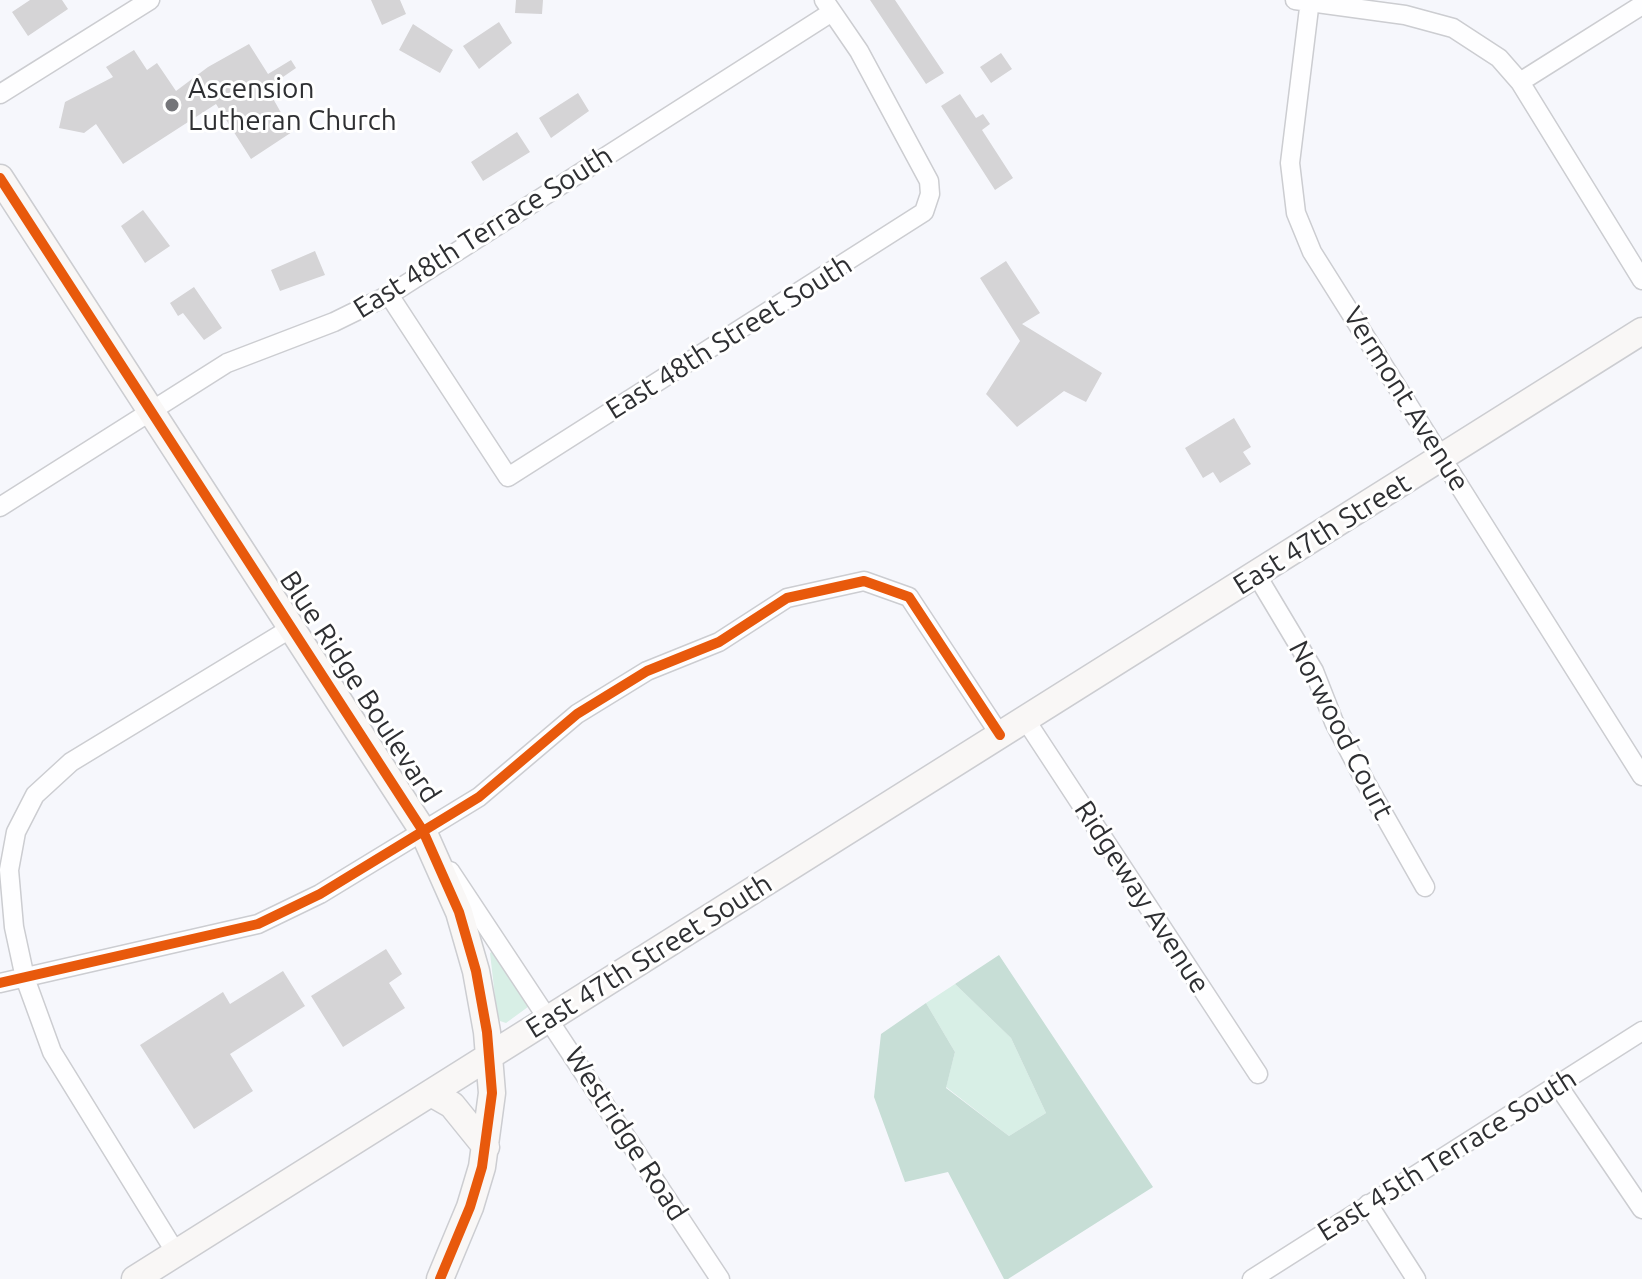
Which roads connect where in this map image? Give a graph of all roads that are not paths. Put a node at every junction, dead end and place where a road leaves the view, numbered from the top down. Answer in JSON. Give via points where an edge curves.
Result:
{"nodes":[{"id":1,"x":150,"y":0,"type":"edge"},
{"id":2,"x":1305,"y":1,"type":"edge"},
{"id":3,"x":1642,"y":5,"type":"edge"},
{"id":4,"x":828,"y":6,"type":"edge"},
{"id":5,"x":1520,"y":82,"type":"junction"},
{"id":6,"x":0,"y":94,"type":"edge"},
{"id":7,"x":0,"y":178,"type":"edge"},
{"id":8,"x":1642,"y":280,"type":"edge"},
{"id":9,"x":389,"y":295,"type":"junction"},
{"id":10,"x":1642,"y":331,"type":"edge"},
{"id":11,"x":153,"y":412,"type":"junction"},
{"id":12,"x":1443,"y":458,"type":"junction"},
{"id":13,"x":0,"y":507,"type":"edge"},
{"id":14,"x":1256,"y":574,"type":"junction"},
{"id":15,"x":293,"y":627,"type":"junction"},
{"id":16,"x":1025,"y":719,"type":"junction"},
{"id":17,"x":1000,"y":735,"type":"junction"},
{"id":18,"x":1642,"y":776,"type":"edge"},
{"id":19,"x":423,"y":831,"type":"junction"},
{"id":20,"x":1425,"y":887,"type":"dead end"},
{"id":21,"x":25,"y":978,"type":"junction"},
{"id":22,"x":0,"y":983,"type":"edge"},
{"id":23,"x":550,"y":1018,"type":"junction"},
{"id":24,"x":1642,"y":1031,"type":"edge"},
{"id":25,"x":487,"y":1058,"type":"junction"},
{"id":26,"x":1258,"y":1074,"type":"dead end"},
{"id":27,"x":1557,"y":1084,"type":"junction"},
{"id":28,"x":431,"y":1093,"type":"junction"},
{"id":29,"x":486,"y":1147,"type":"junction"},
{"id":30,"x":1368,"y":1204,"type":"junction"},
{"id":31,"x":1642,"y":1209,"type":"edge"},
{"id":32,"x":176,"y":1253,"type":"junction"},
{"id":33,"x":135,"y":1279,"type":"edge"},
{"id":34,"x":440,"y":1279,"type":"edge"},
{"id":35,"x":720,"y":1279,"type":"edge"},
{"id":36,"x":1252,"y":1279,"type":"edge"},
{"id":37,"x":1416,"y":1279,"type":"edge"}],
"edges":[{"from":1,"to":6,"type":"street"},
{"from":2,"to":5,"type":"street","via":[[1405,15],[1453,28],[1499,58]]},
{"from":2,"to":12,"type":"street","name":"Vermont Avenue","via":[[1290,163],[1296,213],[1312,252]]},
{"from":3,"to":5,"type":"street"},
{"from":4,"to":9,"type":"street","name":"East 48th Terrace South"},
{"from":4,"to":9,"type":"street","name":"East 48th Street South","via":[[929,181],[924,212],[889,236],[508,477]]},
{"from":5,"to":8,"type":"street"},
{"from":7,"to":11,"type":"main road","name":"Blue Ridge Boulevard"},
{"from":9,"to":11,"type":"street","name":"East 48th Terrace South","via":[[227,363]]},
{"from":10,"to":12,"type":"main road","name":"East 47th Street"},
{"from":11,"to":13,"type":"street","name":"East 48th Terrace South"},
{"from":11,"to":15,"type":"main road","name":"Blue Ridge Boulevard"},
{"from":12,"to":14,"type":"main road","name":"East 47th Street"},
{"from":12,"to":18,"type":"street","name":"Vermont Avenue"},
{"from":14,"to":16,"type":"main road","name":"East 47th Street"},
{"from":14,"to":20,"type":"street","name":"Norwood Court","via":[[1314,671],[1334,722]]},
{"from":15,"to":19,"type":"main road","name":"Blue Ridge Boulevard"},
{"from":15,"to":21,"type":"street","via":[[71,762],[35,795],[16,832],[9,870]]},
{"from":16,"to":17,"type":"main road","name":"East 47th Street"},
{"from":16,"to":26,"type":"street","name":"Ridgeway Avenue"},
{"from":17,"to":19,"type":"street","via":[[909,597],[864,581],[787,598],[719,642],[647,671],[577,714],[479,797]]},
{"from":17,"to":23,"type":"main road","name":"East 47th Street South"},
{"from":19,"to":21,"type":"street","via":[[320,894],[258,924]]},
{"from":19,"to":23,"type":"street","name":"Westridge Road"},
{"from":19,"to":25,"type":"main road","name":"Blue Ridge Boulevard","via":[[459,912],[476,971]]},
{"from":21,"to":22,"type":"street"},
{"from":21,"to":32,"type":"street","via":[[52,1052]]},
{"from":23,"to":25,"type":"main road","name":"East 47th Street South"},
{"from":23,"to":35,"type":"street","name":"Westridge Road"},
{"from":24,"to":27,"type":"street","name":"East 45th Terrace South"},
{"from":25,"to":28,"type":"main road","name":"East 47th Street South"},
{"from":25,"to":29,"type":"main road","name":"Blue Ridge Boulevard","via":[[492,1093]]},
{"from":27,"to":30,"type":"street","name":"East 45th Terrace South"},
{"from":27,"to":31,"type":"street"},
{"from":28,"to":29,"type":"main road","via":[[452,1105]]},
{"from":28,"to":32,"type":"main road","name":"East 47th Street South"},
{"from":29,"to":34,"type":"main road","name":"Blue Ridge Boulevard","via":[[470,1207]]},
{"from":30,"to":36,"type":"street","name":"East 45th Terrace South"},
{"from":30,"to":37,"type":"street"},
{"from":32,"to":33,"type":"main road","name":"East 47th Street South"}]}
